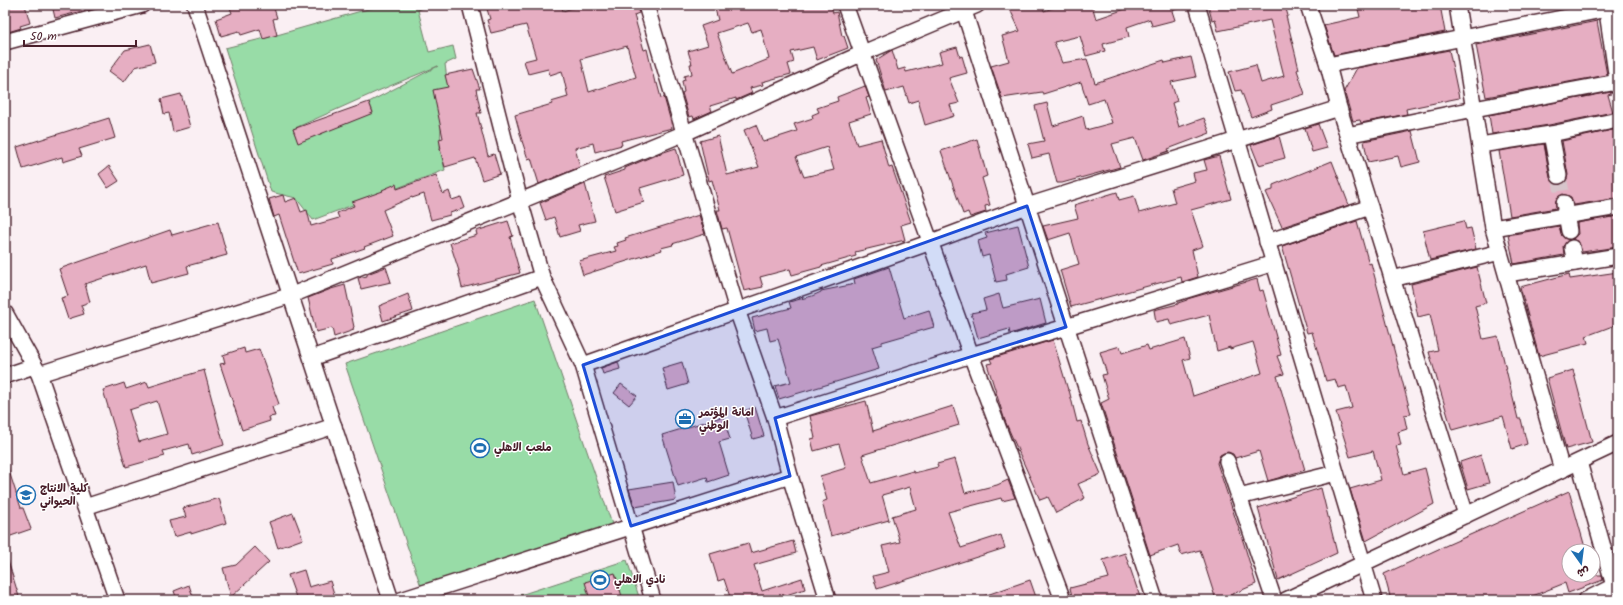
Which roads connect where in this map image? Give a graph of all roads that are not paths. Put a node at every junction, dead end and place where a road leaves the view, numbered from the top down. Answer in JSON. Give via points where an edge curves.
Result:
{"nodes":[{"id":1,"x":142,"y":5,"type":"edge"},
{"id":2,"x":195,"y":5,"type":"edge"},
{"id":3,"x":470,"y":5,"type":"edge"},
{"id":4,"x":646,"y":5,"type":"edge"},
{"id":5,"x":845,"y":5,"type":"edge"},
{"id":6,"x":1197,"y":5,"type":"edge"},
{"id":7,"x":1308,"y":5,"type":"edge"},
{"id":8,"x":1457,"y":5,"type":"edge"},
{"id":9,"x":968,"y":7,"type":"edge"},
{"id":10,"x":1606,"y":7,"type":"edge"},
{"id":11,"x":1463,"y":38,"type":"junction"},
{"id":12,"x":5,"y":42,"type":"edge"},
{"id":13,"x":863,"y":53,"type":"junction"},
{"id":14,"x":1328,"y":65,"type":"junction"},
{"id":15,"x":1618,"y":85,"type":"edge"},
{"id":16,"x":1339,"y":108,"type":"junction"},
{"id":17,"x":1474,"y":109,"type":"junction"},
{"id":18,"x":1618,"y":120,"type":"edge"},
{"id":19,"x":685,"y":133,"type":"junction"},
{"id":20,"x":1551,"y":134,"type":"junction"},
{"id":21,"x":1347,"y":135,"type":"junction"},
{"id":22,"x":1237,"y":141,"type":"junction"},
{"id":23,"x":1480,"y":145,"type":"junction"},
{"id":24,"x":1559,"y":176,"type":"tunnel mouth"},
{"id":25,"x":520,"y":201,"type":"junction"},
{"id":26,"x":1027,"y":206,"type":"junction"},
{"id":27,"x":1370,"y":207,"type":"junction"},
{"id":28,"x":1618,"y":207,"type":"edge"},
{"id":29,"x":1565,"y":209,"type":"junction"},
{"id":30,"x":1493,"y":228,"type":"junction"},
{"id":31,"x":1569,"y":231,"type":"dead end"},
{"id":32,"x":931,"y":242,"type":"junction"},
{"id":33,"x":1267,"y":242,"type":"junction"},
{"id":34,"x":1572,"y":248,"type":"dead end"},
{"id":35,"x":1500,"y":252,"type":"junction"},
{"id":36,"x":1618,"y":256,"type":"edge"},
{"id":37,"x":1274,"y":263,"type":"junction"},
{"id":38,"x":1575,"y":263,"type":"junction"},
{"id":39,"x":1506,"y":274,"type":"junction"},
{"id":40,"x":542,"y":277,"type":"junction"},
{"id":41,"x":1392,"y":279,"type":"junction"},
{"id":42,"x":292,"y":295,"type":"junction"},
{"id":43,"x":737,"y":310,"type":"junction"},
{"id":44,"x":5,"y":313,"type":"edge"},
{"id":45,"x":1066,"y":328,"type":"junction"},
{"id":46,"x":971,"y":355,"type":"junction"},
{"id":47,"x":312,"y":358,"type":"junction"},
{"id":48,"x":583,"y":365,"type":"junction"},
{"id":49,"x":36,"y":370,"type":"junction"},
{"id":50,"x":5,"y":376,"type":"edge"},
{"id":51,"x":775,"y":418,"type":"junction"},
{"id":52,"x":334,"y":426,"type":"junction"},
{"id":53,"x":1618,"y":443,"type":"edge"},
{"id":54,"x":1227,"y":460,"type":"dead end"},
{"id":55,"x":1579,"y":462,"type":"junction"},
{"id":56,"x":1562,"y":470,"type":"junction"},
{"id":57,"x":1336,"y":473,"type":"junction"},
{"id":58,"x":790,"y":476,"type":"junction"},
{"id":59,"x":1239,"y":497,"type":"junction"},
{"id":60,"x":85,"y":506,"type":"junction"},
{"id":61,"x":1466,"y":515,"type":"junction"},
{"id":62,"x":631,"y":526,"type":"junction"},
{"id":63,"x":1363,"y":564,"type":"junction"},
{"id":64,"x":1616,"y":585,"type":"edge"},
{"id":65,"x":117,"y":600,"type":"edge"},
{"id":66,"x":391,"y":600,"type":"edge"},
{"id":67,"x":401,"y":600,"type":"edge"},
{"id":68,"x":653,"y":600,"type":"edge"},
{"id":69,"x":828,"y":600,"type":"edge"},
{"id":70,"x":1063,"y":600,"type":"edge"},
{"id":71,"x":1155,"y":600,"type":"edge"},
{"id":72,"x":1274,"y":600,"type":"edge"},
{"id":73,"x":1286,"y":600,"type":"edge"},
{"id":74,"x":1374,"y":600,"type":"edge"},
{"id":75,"x":1586,"y":600,"type":"edge"}],
"edges":[{"from":1,"to":12,"type":"street"},
{"from":2,"to":42,"type":"street"},
{"from":3,"to":25,"type":"street"},
{"from":4,"to":19,"type":"street"},
{"from":5,"to":13,"type":"street"},
{"from":6,"to":22,"type":"street"},
{"from":7,"to":14,"type":"street"},
{"from":8,"to":11,"type":"street"},
{"from":9,"to":13,"type":"street"},
{"from":9,"to":26,"type":"street"},
{"from":10,"to":11,"type":"street"},
{"from":10,"to":15,"type":"street"},
{"from":11,"to":14,"type":"street"},
{"from":11,"to":17,"type":"street"},
{"from":13,"to":19,"type":"street"},
{"from":13,"to":32,"type":"street"},
{"from":14,"to":16,"type":"street"},
{"from":15,"to":17,"type":"street"},
{"from":16,"to":21,"type":"street"},
{"from":16,"to":22,"type":"street"},
{"from":17,"to":21,"type":"street"},
{"from":17,"to":23,"type":"street"},
{"from":18,"to":20,"type":"street"},
{"from":19,"to":25,"type":"street"},
{"from":19,"to":43,"type":"street"},
{"from":20,"to":23,"type":"street"},
{"from":20,"to":24,"type":"street"},
{"from":21,"to":27,"type":"street"},
{"from":22,"to":26,"type":"street"},
{"from":22,"to":33,"type":"street"},
{"from":23,"to":30,"type":"street"},
{"from":25,"to":40,"type":"street"},
{"from":25,"to":42,"type":"street"},
{"from":26,"to":32,"type":"street"},
{"from":26,"to":45,"type":"street"},
{"from":27,"to":33,"type":"street"},
{"from":27,"to":41,"type":"street"},
{"from":28,"to":29,"type":"street"},
{"from":29,"to":30,"type":"street"},
{"from":29,"to":31,"type":"street"},
{"from":30,"to":35,"type":"street"},
{"from":32,"to":43,"type":"street"},
{"from":32,"to":46,"type":"street"},
{"from":33,"to":37,"type":"street"},
{"from":34,"to":38,"type":"street"},
{"from":35,"to":39,"type":"street"},
{"from":35,"to":41,"type":"street"},
{"from":36,"to":38,"type":"street"},
{"from":37,"to":45,"type":"street"},
{"from":37,"to":57,"type":"street"},
{"from":38,"to":39,"type":"street"},
{"from":39,"to":56,"type":"street"},
{"from":40,"to":47,"type":"street"},
{"from":40,"to":48,"type":"street"},
{"from":41,"to":61,"type":"street"},
{"from":42,"to":47,"type":"street"},
{"from":42,"to":49,"type":"street"},
{"from":43,"to":48,"type":"street"},
{"from":43,"to":51,"type":"street"},
{"from":44,"to":49,"type":"street"},
{"from":45,"to":46,"type":"street"},
{"from":45,"to":71,"type":"street"},
{"from":46,"to":51,"type":"street"},
{"from":46,"to":70,"type":"street"},
{"from":47,"to":52,"type":"street"},
{"from":48,"to":62,"type":"street"},
{"from":49,"to":50,"type":"street"},
{"from":49,"to":60,"type":"street"},
{"from":51,"to":58,"type":"street"},
{"from":52,"to":60,"type":"street"},
{"from":52,"to":66,"type":"street"},
{"from":53,"to":55,"type":"street"},
{"from":54,"to":59,"type":"street"},
{"from":55,"to":56,"type":"street"},
{"from":55,"to":64,"type":"street"},
{"from":56,"to":61,"type":"street"},
{"from":57,"to":59,"type":"street"},
{"from":57,"to":63,"type":"street"},
{"from":58,"to":62,"type":"street"},
{"from":58,"to":69,"type":"street"},
{"from":59,"to":72,"type":"street"},
{"from":60,"to":65,"type":"street"},
{"from":61,"to":63,"type":"street"},
{"from":62,"to":67,"type":"street"},
{"from":62,"to":68,"type":"street"},
{"from":63,"to":73,"type":"street"},
{"from":63,"to":74,"type":"street"},
{"from":64,"to":75,"type":"street"}]}
